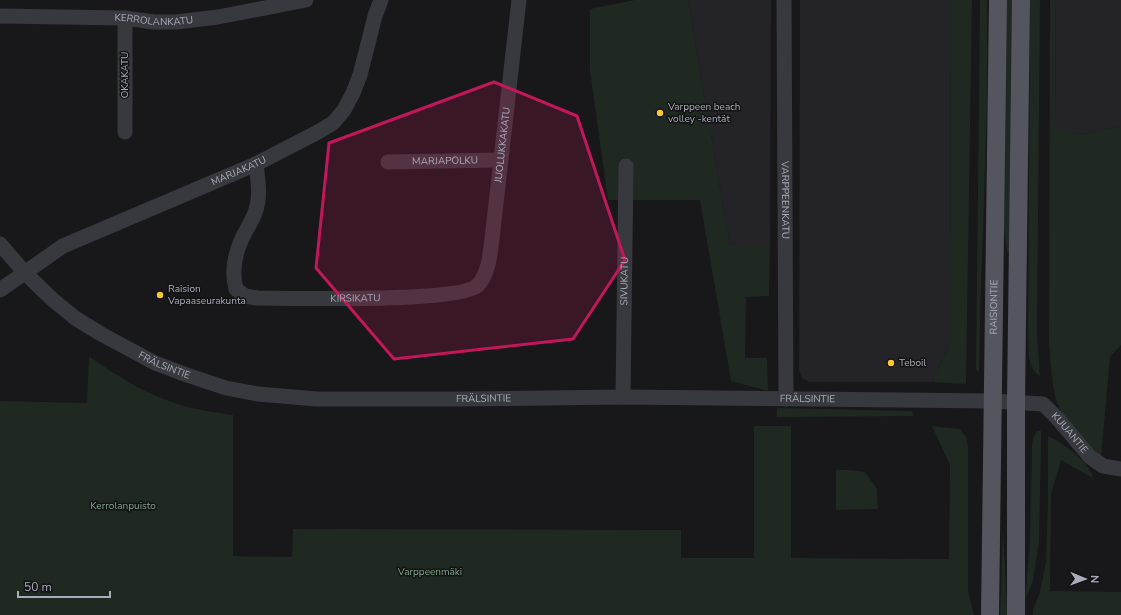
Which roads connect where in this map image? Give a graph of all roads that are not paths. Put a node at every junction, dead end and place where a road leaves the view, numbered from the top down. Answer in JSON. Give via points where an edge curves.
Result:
{"nodes":[{"id":1,"x":306,"y":0,"type":"edge"},
{"id":2,"x":381,"y":0,"type":"edge"},
{"id":3,"x":519,"y":0,"type":"edge"},
{"id":4,"x":784,"y":0,"type":"edge"},
{"id":5,"x":998,"y":0,"type":"edge"},
{"id":6,"x":1021,"y":0,"type":"edge"},
{"id":7,"x":0,"y":16,"type":"edge"},
{"id":8,"x":125,"y":18,"type":"junction"},
{"id":9,"x":125,"y":132,"type":"dead end"},
{"id":10,"x":501,"y":160,"type":"junction"},
{"id":11,"x":388,"y":162,"type":"dead end"},
{"id":12,"x":256,"y":164,"type":"junction"},
{"id":13,"x":626,"y":166,"type":"dead end"},
{"id":14,"x":0,"y":244,"type":"edge"},
{"id":15,"x":25,"y":273,"type":"junction"},
{"id":16,"x":477,"y":286,"type":"joint"},
{"id":17,"x":0,"y":290,"type":"edge"},
{"id":18,"x":623,"y":397,"type":"junction"},
{"id":19,"x":786,"y":399,"type":"junction"},
{"id":20,"x":992,"y":401,"type":"junction"},
{"id":21,"x":1016,"y":402,"type":"junction"},
{"id":22,"x":1121,"y":469,"type":"edge"},
{"id":23,"x":990,"y":615,"type":"edge"},
{"id":24,"x":1016,"y":615,"type":"edge"}],
"edges":[{"from":1,"to":8,"type":"street","name":"KERROLANKATU","via":[[197,20],[154,22]]},
{"from":2,"to":12,"type":"street","name":"MARJAKATU","via":[[360,75],[344,110],[333,123]]},
{"from":3,"to":10,"type":"street","name":"JUOLUKKAKATU"},
{"from":4,"to":19,"type":"street","name":"VARPPEENKATU"},
{"from":5,"to":20,"type":"main road","name":"RAISIONTIE"},
{"from":6,"to":21,"type":"main road"},
{"from":7,"to":8,"type":"street","name":"KERROLANKATU"},
{"from":8,"to":9,"type":"street","name":"OKAKATU"},
{"from":10,"to":11,"type":"street","name":"MARJAPOLKU"},
{"from":10,"to":16,"type":"street","name":"JUOLUKKAKATU","via":[[489,257],[485,273]]},
{"from":12,"to":15,"type":"street","name":"MARJAKATU","via":[[63,246]]},
{"from":12,"to":16,"type":"street","name":"KIRSIKATU","via":[[258,197],[255,212],[240,243],[233,278],[236,289],[245,296],[426,296],[464,291]]},
{"from":13,"to":18,"type":"street","name":"SIVUKATU"},
{"from":14,"to":15,"type":"street","name":"FRÄLSINTIE"},
{"from":15,"to":17,"type":"street","name":"MARJAKATU"},
{"from":15,"to":18,"type":"street","name":"FRÄLSINTIE","via":[[75,318],[101,334],[156,363],[226,388],[258,394],[316,398]]},
{"from":18,"to":19,"type":"street","name":"FRÄLSINTIE"},
{"from":19,"to":20,"type":"street","name":"FRÄLSINTIE"},
{"from":20,"to":21,"type":"street","name":"FRÄLSINTIE"},
{"from":20,"to":23,"type":"main road","name":"RAISIONTIE"},
{"from":21,"to":22,"type":"street","name":"KUUANTIE","via":[[1043,404],[1090,457],[1103,466]]},
{"from":21,"to":24,"type":"main road"}]}
